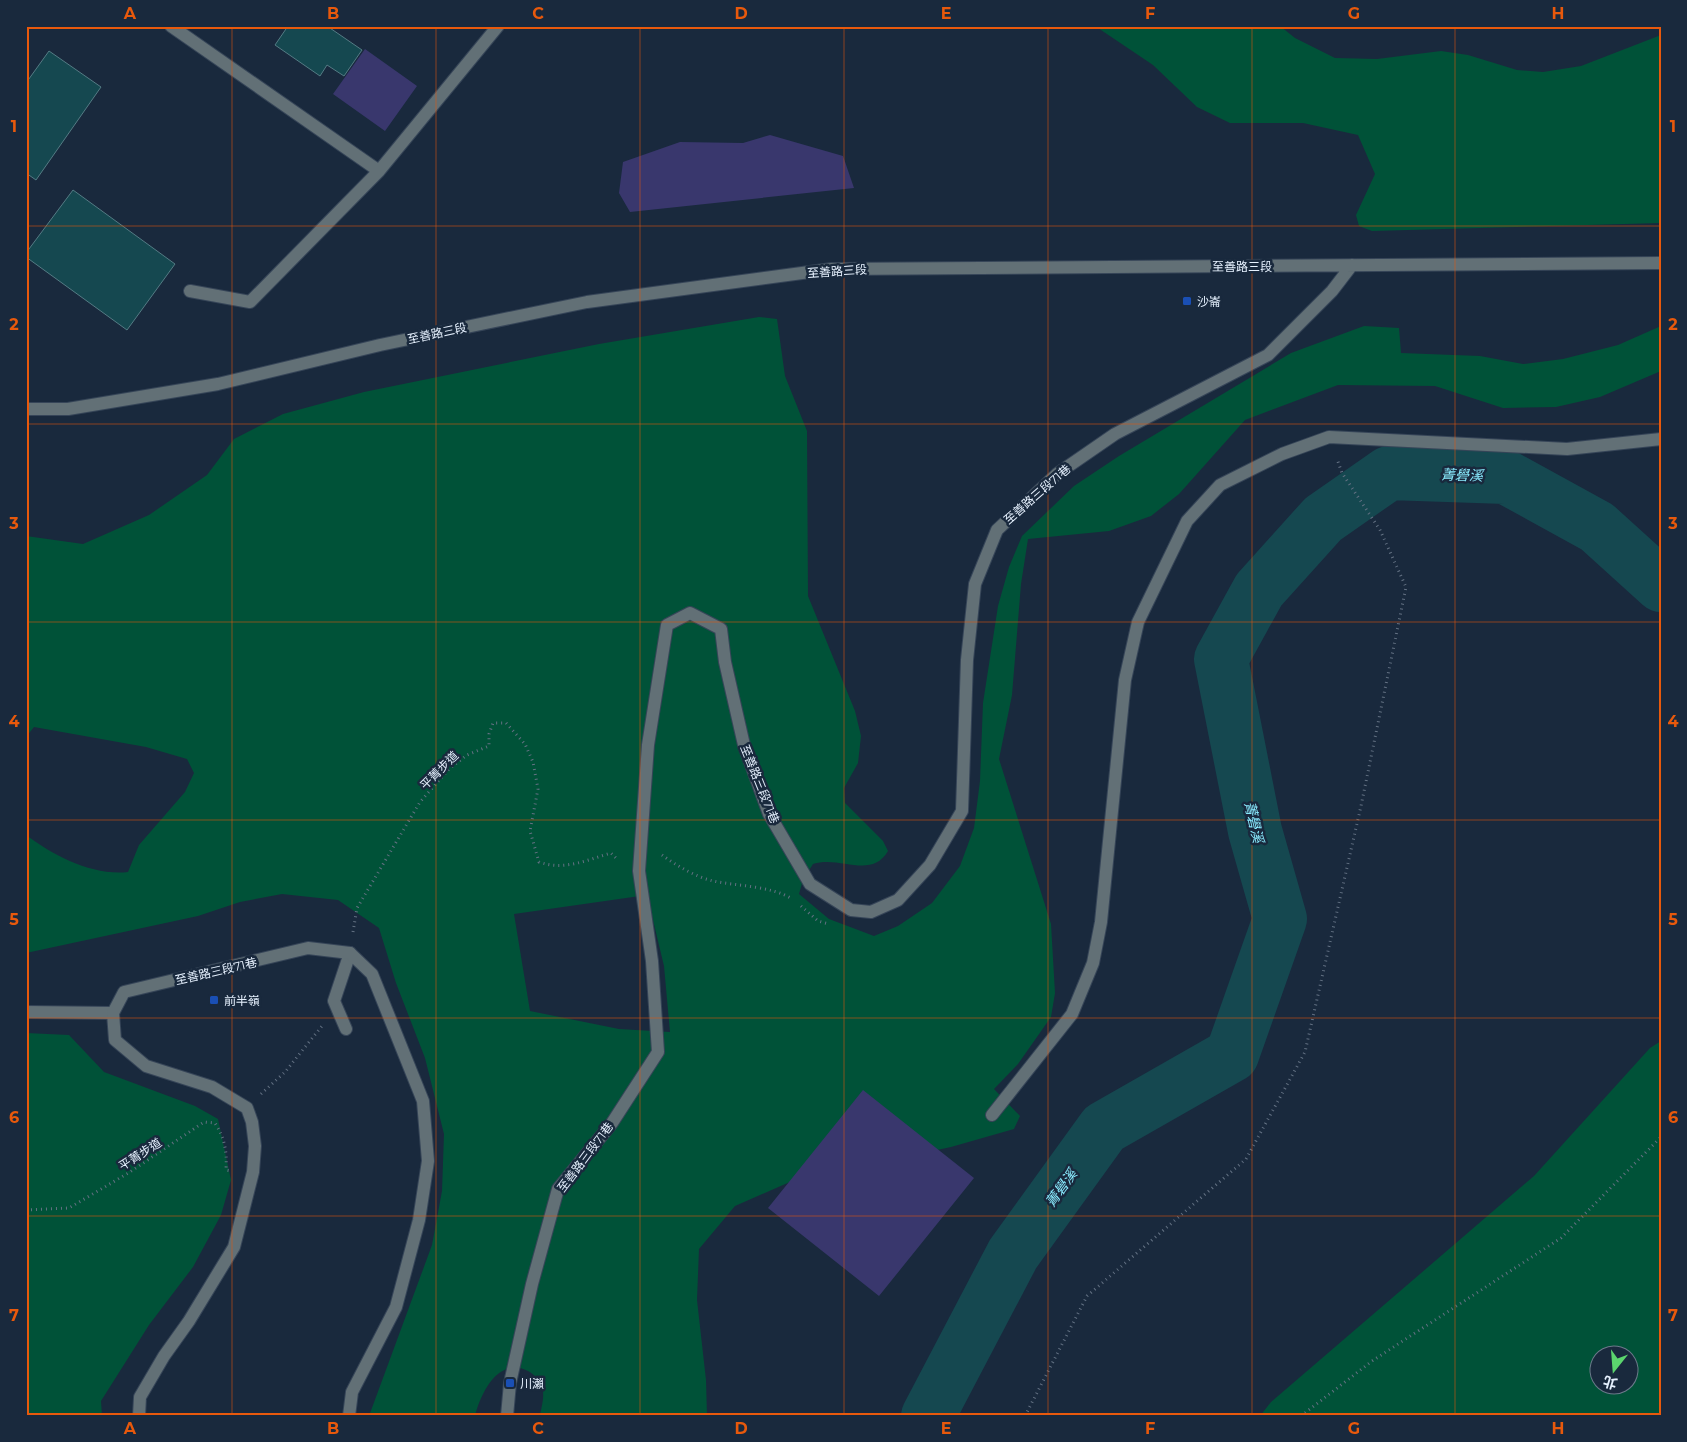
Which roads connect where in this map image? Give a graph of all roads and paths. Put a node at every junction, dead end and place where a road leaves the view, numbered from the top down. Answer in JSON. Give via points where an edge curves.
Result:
{"nodes":[{"id":1,"x":171,"y":26,"type":"edge"},
{"id":2,"x":498,"y":26,"type":"edge"},
{"id":3,"x":379,"y":171,"type":"junction"},
{"id":4,"x":1661,"y":263,"type":"edge"},
{"id":5,"x":1352,"y":266,"type":"junction"},
{"id":6,"x":190,"y":292,"type":"dead end"},
{"id":7,"x":26,"y":409,"type":"edge"},
{"id":8,"x":1661,"y":439,"type":"edge"},
{"id":9,"x":1342,"y":473,"type":"dead end"},
{"id":10,"x":640,"y":839,"type":"junction"},
{"id":11,"x":619,"y":866,"type":"dead end"},
{"id":12,"x":851,"y":910,"type":"junction"},
{"id":13,"x":350,"y":953,"type":"junction"},
{"id":14,"x":26,"y":1012,"type":"edge"},
{"id":15,"x":113,"y":1012,"type":"junction"},
{"id":16,"x":322,"y":1027,"type":"dead end"},
{"id":17,"x":346,"y":1028,"type":"dead end"},
{"id":18,"x":247,"y":1108,"type":"junction"},
{"id":19,"x":992,"y":1115,"type":"dead end"},
{"id":20,"x":1661,"y":1137,"type":"edge"},
{"id":21,"x":226,"y":1170,"type":"dead end"},
{"id":22,"x":26,"y":1210,"type":"edge"},
{"id":23,"x":139,"y":1416,"type":"edge"},
{"id":24,"x":348,"y":1416,"type":"edge"},
{"id":25,"x":507,"y":1416,"type":"edge"},
{"id":26,"x":1024,"y":1416,"type":"edge"},
{"id":27,"x":1301,"y":1416,"type":"edge"}],
"edges":[{"from":1,"to":3,"type":"street"},
{"from":2,"to":3,"type":"street"},
{"from":3,"to":6,"type":"street","via":[[250,302]]},
{"from":4,"to":5,"type":"street","name":"至善路三段"},
{"from":5,"to":7,"type":"street","name":"至善路三段","via":[[832,269],[587,302],[380,345],[218,384],[68,409]]},
{"from":5,"to":12,"type":"street","name":"至善路三段71巷","via":[[1332,291],[1268,355],[1115,434],[1057,474],[997,530],[975,584],[966,660],[962,811],[930,865],[898,900],[871,912]]},
{"from":8,"to":19,"type":"street","via":[[1567,449],[1329,437],[1282,454],[1220,485],[1187,521],[1138,622],[1126,680],[1101,922],[1093,963],[1072,1014]]},
{"from":9,"to":26,"type":"path","via":[[1380,530],[1406,587],[1361,806],[1305,1052],[1246,1159],[1087,1296]]},
{"from":10,"to":12,"type":"path","via":[[676,866],[712,881],[750,886],[790,897],[818,921],[838,926]]},
{"from":10,"to":12,"type":"street","name":"至善路三段71巷","via":[[648,746],[667,625],[690,613],[721,629],[744,745],[769,814],[810,884]]},
{"from":10,"to":25,"type":"street","name":"至善路三段71巷","via":[[639,871],[652,961],[658,1052],[612,1123],[558,1189],[532,1284],[510,1383]]},
{"from":11,"to":13,"type":"path","name":"平菁步道","via":[[611,853],[569,865],[553,867],[539,862],[530,830],[538,789],[533,762],[525,744],[506,723],[493,723],[489,746],[467,754],[449,768],[420,802],[357,908]]},
{"from":13,"to":15,"type":"street","name":"至善路三段71巷","via":[[308,948],[124,992]]},
{"from":13,"to":17,"type":"street","via":[[334,1001]]},
{"from":13,"to":24,"type":"street","via":[[372,974],[423,1101],[428,1161],[419,1220],[396,1307],[352,1392]]},
{"from":14,"to":15,"type":"street"},
{"from":15,"to":18,"type":"street","via":[[115,1040],[146,1066],[212,1087]]},
{"from":16,"to":18,"type":"path","via":[[285,1072]]},
{"from":18,"to":23,"type":"street","via":[[255,1146],[234,1247],[140,1397]]},
{"from":20,"to":27,"type":"path","via":[[1561,1238],[1372,1361]]},
{"from":21,"to":22,"type":"path","name":"平菁步道","via":[[224,1137],[215,1123],[204,1122],[69,1208]]}]}
